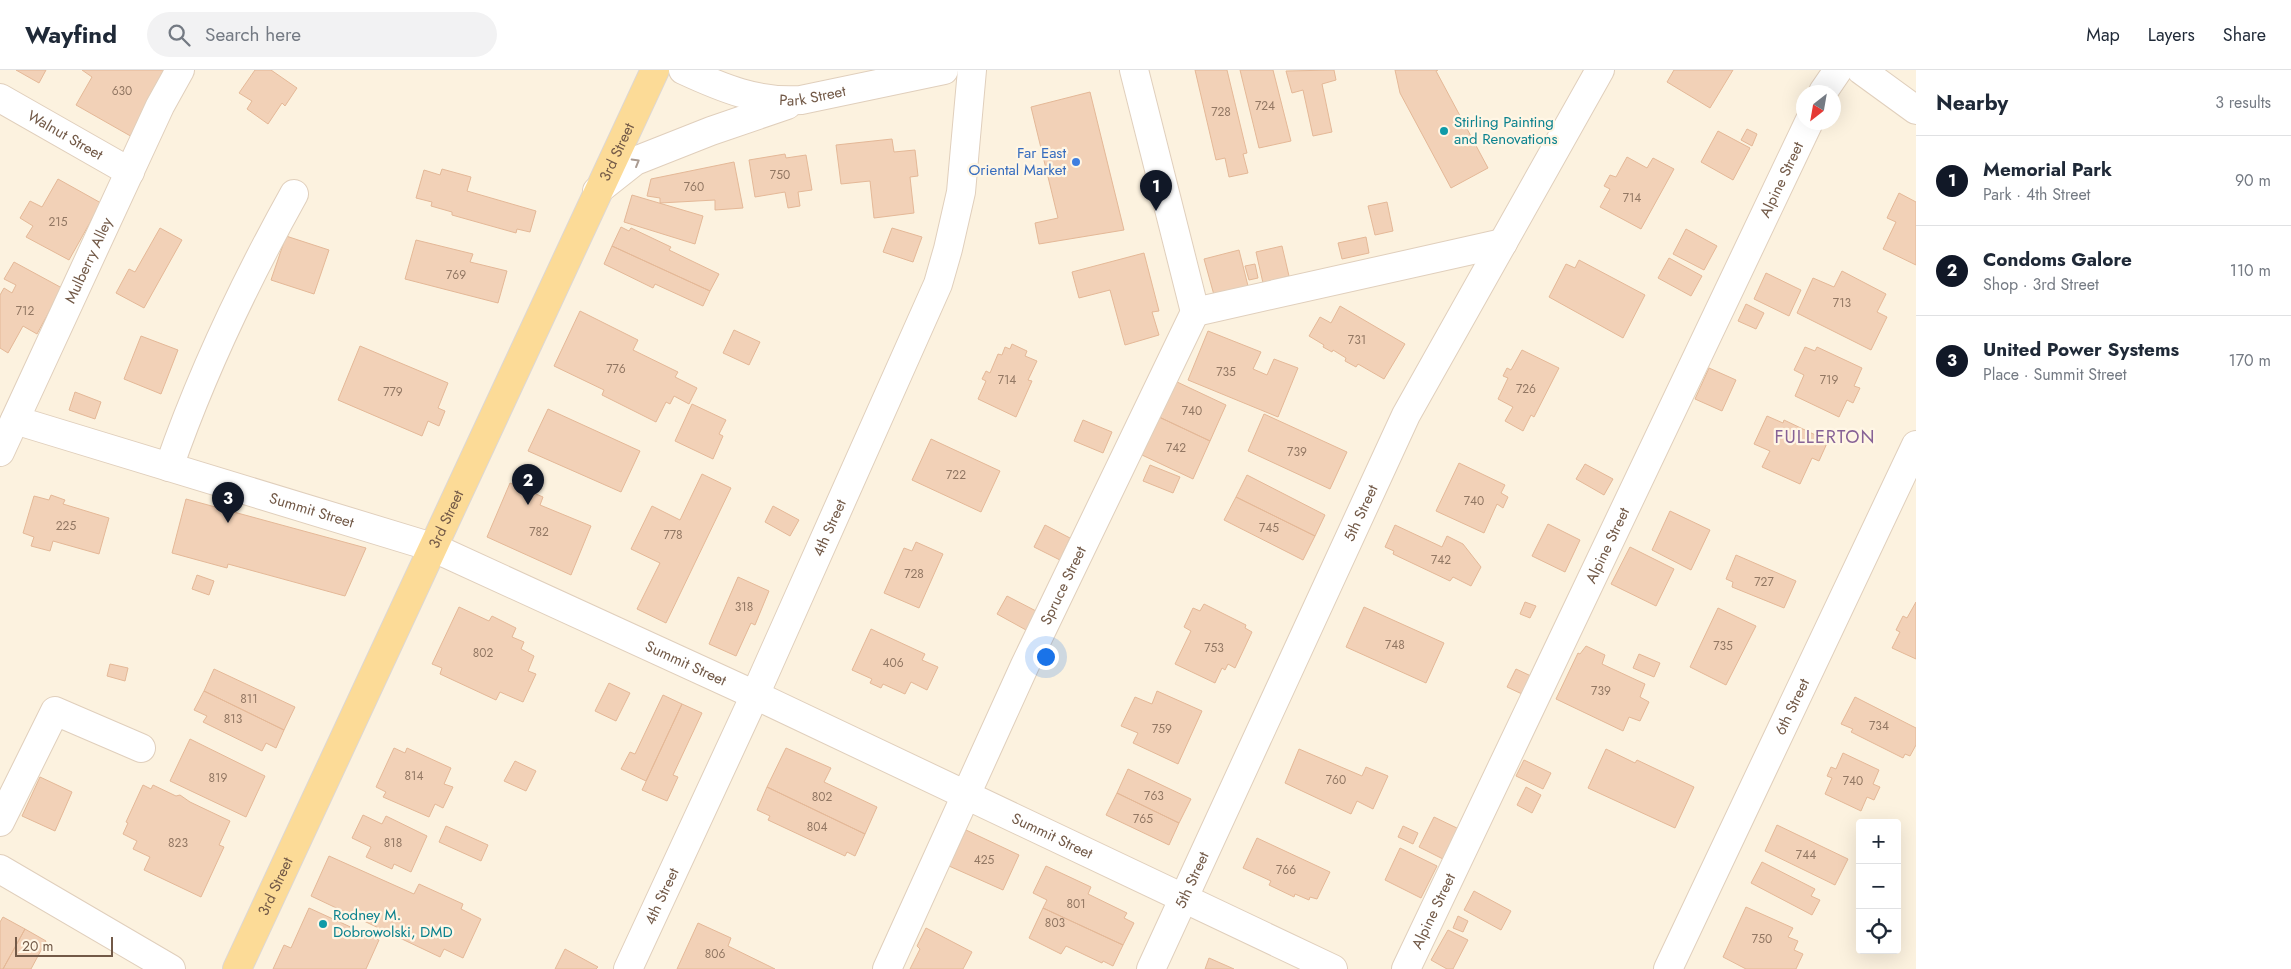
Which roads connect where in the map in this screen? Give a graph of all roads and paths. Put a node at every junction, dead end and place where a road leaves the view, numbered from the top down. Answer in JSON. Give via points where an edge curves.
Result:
{"nodes":[{"id":1,"x":180,"y":70,"type":"edge"},
{"id":2,"x":655,"y":70,"type":"edge"},
{"id":3,"x":683,"y":70,"type":"edge"},
{"id":4,"x":944,"y":70,"type":"edge"},
{"id":5,"x":972,"y":70,"type":"edge"},
{"id":6,"x":1134,"y":70,"type":"edge"},
{"id":7,"x":1600,"y":70,"type":"edge"},
{"id":8,"x":1838,"y":70,"type":"edge"},
{"id":9,"x":1861,"y":70,"type":"edge"},
{"id":10,"x":1828,"y":85,"type":"edge"},
{"id":11,"x":0,"y":98,"type":"edge"},
{"id":12,"x":801,"y":100,"type":"junction"},
{"id":13,"x":1916,"y":110,"type":"edge"},
{"id":14,"x":1805,"y":130,"type":"edge"},
{"id":15,"x":130,"y":172,"type":"junction"},
{"id":16,"x":597,"y":192,"type":"junction"},
{"id":17,"x":294,"y":194,"type":"dead end"},
{"id":18,"x":1503,"y":243,"type":"junction"},
{"id":19,"x":1195,"y":312,"type":"junction"},
{"id":20,"x":15,"y":420,"type":"junction"},
{"id":21,"x":1916,"y":445,"type":"edge"},
{"id":22,"x":0,"y":452,"type":"edge"},
{"id":23,"x":169,"y":467,"type":"junction"},
{"id":24,"x":432,"y":548,"type":"junction"},
{"id":25,"x":755,"y":695,"type":"junction"},
{"id":26,"x":142,"y":748,"type":"dead end"},
{"id":27,"x":965,"y":795,"type":"junction"},
{"id":28,"x":0,"y":822,"type":"edge"},
{"id":29,"x":0,"y":869,"type":"edge"},
{"id":30,"x":1183,"y":898,"type":"junction"},
{"id":31,"x":171,"y":969,"type":"edge"},
{"id":32,"x":237,"y":969,"type":"edge"},
{"id":33,"x":628,"y":969,"type":"edge"},
{"id":34,"x":887,"y":969,"type":"edge"},
{"id":35,"x":1151,"y":969,"type":"edge"},
{"id":36,"x":1333,"y":969,"type":"edge"},
{"id":37,"x":1406,"y":969,"type":"edge"},
{"id":38,"x":1668,"y":969,"type":"edge"}],
"edges":[{"from":1,"to":15,"type":"street","name":"Mulberry Alley"},
{"from":2,"to":16,"type":"main road","name":"3rd Street"},
{"from":3,"to":12,"type":"street","name":"Park Street","via":[[757,98]]},
{"from":4,"to":12,"type":"street","name":"Park Street"},
{"from":5,"to":25,"type":"street","name":"4th Street","via":[[961,192],[938,284]]},
{"from":6,"to":19,"type":"street"},
{"from":7,"to":18,"type":"street","name":"5th Street"},
{"from":8,"to":10,"type":"street"},
{"from":9,"to":13,"type":"street"},
{"from":11,"to":15,"type":"street","name":"Walnut Street"},
{"from":16,"to":12,"type":"street","one_way":true,"via":[[635,161]]},
{"from":14,"to":37,"type":"street","name":"Alpine Street"},
{"from":15,"to":20,"type":"street","name":"Mulberry Alley"},
{"from":16,"to":24,"type":"main road","name":"3rd Street"},
{"from":17,"to":23,"type":"street","via":[[229,316],[190,406]]},
{"from":18,"to":19,"type":"street"},
{"from":18,"to":30,"type":"street","name":"5th Street","via":[[1406,415]]},
{"from":19,"to":27,"type":"street","name":"Spruce Street"},
{"from":20,"to":22,"type":"street","name":"Mulberry Alley"},
{"from":20,"to":23,"type":"street","name":"Summit Street"},
{"from":21,"to":38,"type":"street","name":"6th Street"},
{"from":23,"to":24,"type":"street","name":"Summit Street"},
{"from":24,"to":25,"type":"street","name":"Summit Street"},
{"from":24,"to":32,"type":"main road","name":"3rd Street"},
{"from":25,"to":27,"type":"street","name":"Summit Street"},
{"from":25,"to":33,"type":"street","name":"4th Street"},
{"from":26,"to":28,"type":"street","via":[[56,710]]},
{"from":27,"to":30,"type":"street","name":"Summit Street"},
{"from":27,"to":34,"type":"street","name":"Spruce Street"},
{"from":29,"to":31,"type":"street"},
{"from":30,"to":35,"type":"street","name":"5th Street"},
{"from":30,"to":36,"type":"street","name":"Summit Street"}]}
